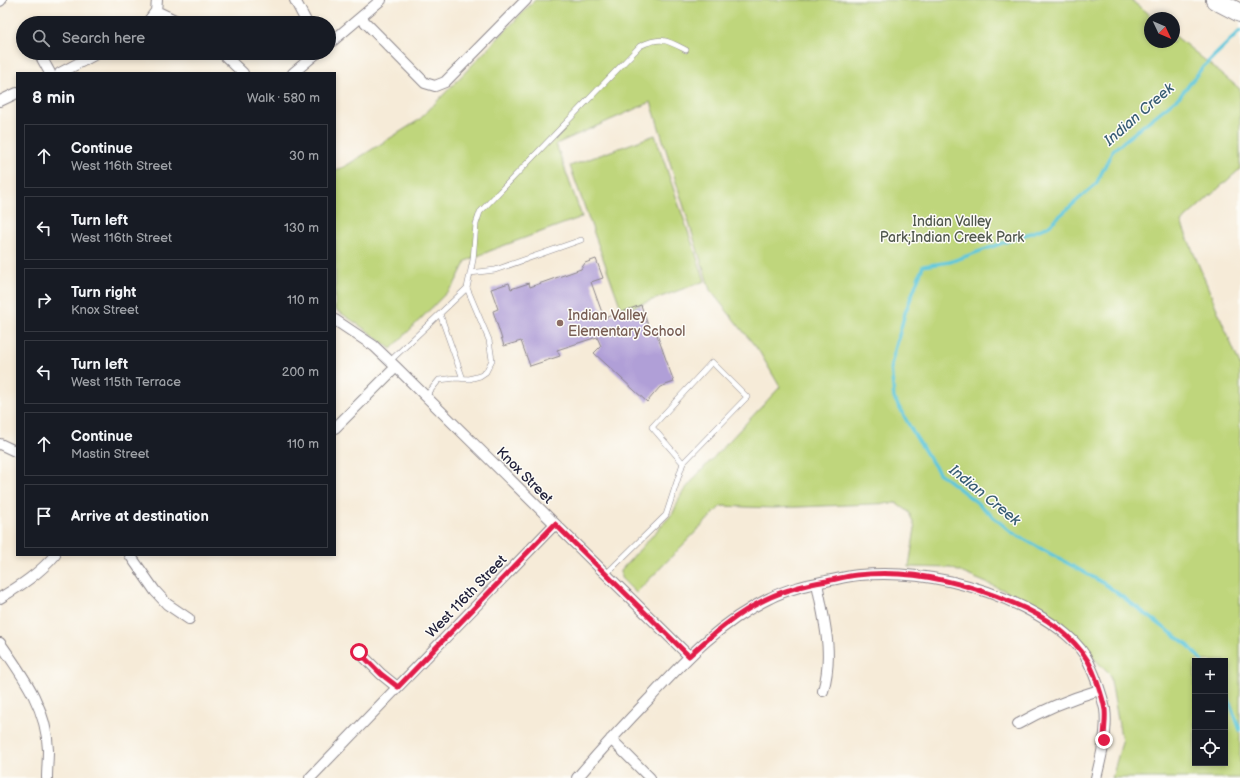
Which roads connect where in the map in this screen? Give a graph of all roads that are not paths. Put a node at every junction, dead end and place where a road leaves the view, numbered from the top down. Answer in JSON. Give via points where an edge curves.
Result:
{"nodes":[{"id":1,"x":157,"y":0,"type":"edge"},
{"id":2,"x":295,"y":0,"type":"edge"},
{"id":3,"x":381,"y":0,"type":"edge"},
{"id":4,"x":526,"y":0,"type":"edge"},
{"id":5,"x":1215,"y":0,"type":"edge"},
{"id":6,"x":156,"y":11,"type":"junction"},
{"id":7,"x":1240,"y":12,"type":"edge"},
{"id":8,"x":152,"y":16,"type":"edge"},
{"id":9,"x":167,"y":16,"type":"edge"},
{"id":10,"x":303,"y":16,"type":"edge"},
{"id":11,"x":361,"y":18,"type":"junction"},
{"id":12,"x":336,"y":38,"type":"edge"},
{"id":13,"x":686,"y":50,"type":"dead end"},
{"id":14,"x":43,"y":60,"type":"edge"},
{"id":15,"x":85,"y":60,"type":"edge"},
{"id":16,"x":229,"y":60,"type":"edge"},
{"id":17,"x":309,"y":60,"type":"edge"},
{"id":18,"x":49,"y":72,"type":"edge"},
{"id":19,"x":62,"y":72,"type":"edge"},
{"id":20,"x":242,"y":72,"type":"edge"},
{"id":21,"x":294,"y":72,"type":"edge"},
{"id":22,"x":16,"y":93,"type":"edge"},
{"id":23,"x":0,"y":101,"type":"edge"},
{"id":24,"x":581,"y":240,"type":"dead end"},
{"id":25,"x":470,"y":273,"type":"junction"},
{"id":26,"x":467,"y":288,"type":"junction"},
{"id":27,"x":440,"y":314,"type":"junction"},
{"id":28,"x":336,"y":321,"type":"edge"},
{"id":29,"x":393,"y":364,"type":"junction"},
{"id":30,"x":463,"y":379,"type":"junction"},
{"id":31,"x":426,"y":396,"type":"junction"},
{"id":32,"x":336,"y":427,"type":"edge"},
{"id":33,"x":0,"y":444,"type":"edge"},
{"id":34,"x":16,"y":452,"type":"edge"},
{"id":35,"x":683,"y":463,"type":"junction"},
{"id":36,"x":555,"y":524,"type":"junction"},
{"id":37,"x":55,"y":556,"type":"edge"},
{"id":38,"x":131,"y":556,"type":"edge"},
{"id":39,"x":606,"y":574,"type":"junction"},
{"id":40,"x":817,"y":583,"type":"junction"},
{"id":41,"x":0,"y":598,"type":"edge"},
{"id":42,"x":189,"y":619,"type":"dead end"},
{"id":43,"x":0,"y":643,"type":"edge"},
{"id":44,"x":359,"y":652,"type":"dead end"},
{"id":45,"x":689,"y":656,"type":"junction"},
{"id":46,"x":398,"y":687,"type":"junction"},
{"id":47,"x":1099,"y":690,"type":"junction"},
{"id":48,"x":823,"y":691,"type":"dead end"},
{"id":49,"x":1018,"y":724,"type":"dead end"},
{"id":50,"x":611,"y":739,"type":"junction"},
{"id":51,"x":47,"y":778,"type":"edge"},
{"id":52,"x":310,"y":778,"type":"edge"},
{"id":53,"x":577,"y":778,"type":"edge"},
{"id":54,"x":650,"y":778,"type":"edge"},
{"id":55,"x":1096,"y":778,"type":"edge"}],
"edges":[{"from":1,"to":6,"type":"street"},
{"from":2,"to":10,"type":"street"},
{"from":3,"to":11,"type":"street"},
{"from":4,"to":11,"type":"street","via":[[445,82],[435,86],[425,83]]},
{"from":5,"to":7,"type":"highway"},
{"from":6,"to":8,"type":"street"},
{"from":6,"to":9,"type":"street"},
{"from":11,"to":12,"type":"street"},
{"from":13,"to":25,"type":"lane","via":[[668,40],[651,40],[640,46],[480,212],[476,224]]},
{"from":14,"to":18,"type":"street"},
{"from":15,"to":19,"type":"street"},
{"from":16,"to":20,"type":"street"},
{"from":17,"to":21,"type":"street"},
{"from":22,"to":23,"type":"street"},
{"from":24,"to":25,"type":"lane","via":[[495,270]]},
{"from":25,"to":26,"type":"lane"},
{"from":26,"to":27,"type":"lane"},
{"from":26,"to":30,"type":"lane","via":[[489,340],[492,360],[486,372],[480,376]]},
{"from":27,"to":29,"type":"lane"},
{"from":27,"to":30,"type":"lane"},
{"from":28,"to":29,"type":"street","name":"Knox Street","via":[[368,342]]},
{"from":29,"to":31,"type":"street","name":"Knox Street"},
{"from":29,"to":32,"type":"street"},
{"from":30,"to":31,"type":"lane","via":[[439,380]]},
{"from":31,"to":36,"type":"street","name":"Knox Street"},
{"from":33,"to":34,"type":"street"},
{"from":35,"to":35,"type":"lane","via":[[747,397],[712,362],[652,427]]},
{"from":35,"to":39,"type":"lane","via":[[666,515]]},
{"from":36,"to":39,"type":"street","name":"Knox Street"},
{"from":36,"to":46,"type":"street","name":"West 116th Street"},
{"from":37,"to":41,"type":"street","via":[[27,581]]},
{"from":38,"to":42,"type":"street","via":[[167,604]]},
{"from":39,"to":45,"type":"street","name":"Knox Street"},
{"from":40,"to":45,"type":"street","via":[[789,590],[746,610],[725,624]]},
{"from":40,"to":47,"type":"street","via":[[857,575],[885,574],[951,581],[988,592],[1024,607],[1070,638],[1089,663]]},
{"from":40,"to":48,"type":"street","via":[[829,649],[828,677]]},
{"from":43,"to":51,"type":"street","via":[[32,690],[40,708],[46,729]]},
{"from":44,"to":46,"type":"street"},
{"from":45,"to":50,"type":"street"},
{"from":46,"to":52,"type":"street","name":"West 116th Street"},
{"from":47,"to":49,"type":"street","via":[[1040,711]]},
{"from":47,"to":55,"type":"street","via":[[1105,710],[1104,740]]},
{"from":50,"to":53,"type":"street"},
{"from":50,"to":54,"type":"street"}]}
